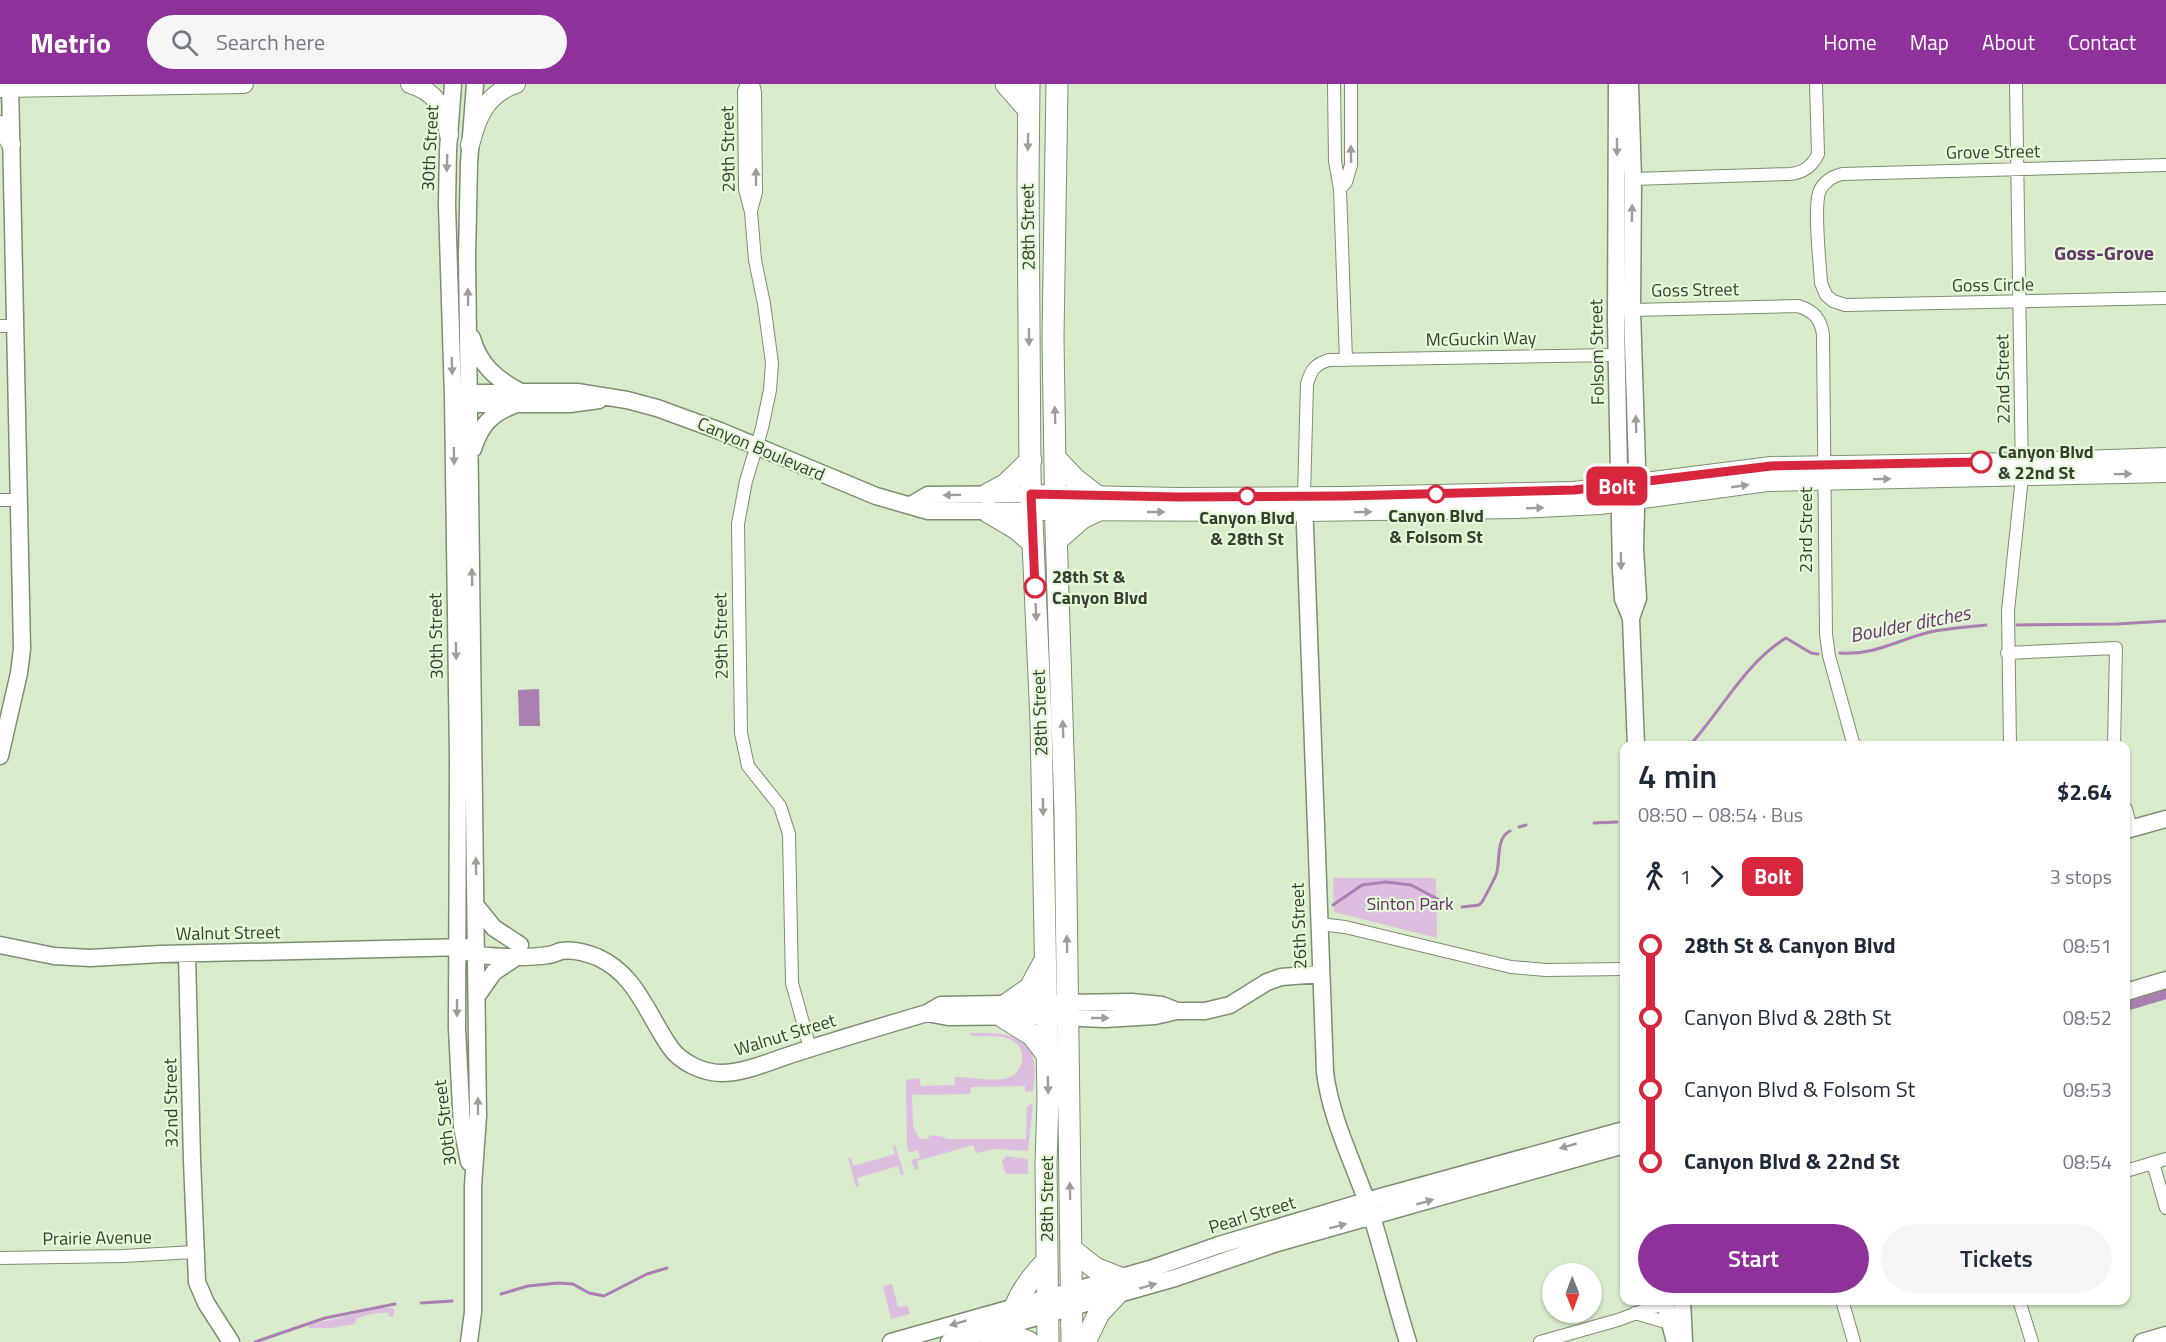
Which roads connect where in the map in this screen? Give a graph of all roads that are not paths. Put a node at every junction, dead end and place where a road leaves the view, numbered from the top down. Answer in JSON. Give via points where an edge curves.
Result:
{"nodes":[{"id":1,"x":244,"y":84,"type":"edge"},
{"id":2,"x":410,"y":84,"type":"edge"},
{"id":3,"x":453,"y":84,"type":"edge"},
{"id":4,"x":475,"y":84,"type":"edge"},
{"id":5,"x":516,"y":84,"type":"edge"},
{"id":6,"x":747,"y":84,"type":"edge"},
{"id":7,"x":753,"y":84,"type":"edge"},
{"id":8,"x":1006,"y":84,"type":"edge"},
{"id":9,"x":1029,"y":84,"type":"edge"},
{"id":10,"x":1057,"y":84,"type":"edge"},
{"id":11,"x":1334,"y":84,"type":"edge"},
{"id":12,"x":1351,"y":84,"type":"edge"},
{"id":13,"x":1617,"y":84,"type":"edge"},
{"id":14,"x":1630,"y":84,"type":"edge"},
{"id":15,"x":1816,"y":84,"type":"edge"},
{"id":16,"x":2016,"y":84,"type":"edge"},
{"id":17,"x":6,"y":87,"type":"edge"},
{"id":18,"x":1028,"y":109,"type":"junction"},
{"id":19,"x":0,"y":125,"type":"edge"},
{"id":20,"x":449,"y":135,"type":"junction"},
{"id":21,"x":11,"y":144,"type":"junction"},
{"id":22,"x":470,"y":146,"type":"junction"},
{"id":23,"x":2166,"y":165,"type":"edge"},
{"id":24,"x":2018,"y":170,"type":"junction"},
{"id":25,"x":1633,"y":179,"type":"junction"},
{"id":26,"x":1340,"y":189,"type":"junction"},
{"id":27,"x":751,"y":212,"type":"junction"},
{"id":28,"x":1616,"y":259,"type":"junction"},
{"id":29,"x":1825,"y":294,"type":"joint"},
{"id":30,"x":2166,"y":298,"type":"edge"},
{"id":31,"x":2020,"y":303,"type":"junction"},
{"id":32,"x":1632,"y":309,"type":"junction"},
{"id":33,"x":1813,"y":313,"type":"joint"},
{"id":34,"x":8,"y":326,"type":"edge"},
{"id":35,"x":468,"y":326,"type":"junction"},
{"id":36,"x":1616,"y":355,"type":"junction"},
{"id":37,"x":1346,"y":360,"type":"junction"},
{"id":38,"x":453,"y":398,"type":"junction"},
{"id":39,"x":517,"y":398,"type":"junction"},
{"id":40,"x":469,"y":399,"type":"junction"},
{"id":41,"x":756,"y":446,"type":"junction"},
{"id":42,"x":470,"y":455,"type":"junction"},
{"id":43,"x":2166,"y":457,"type":"edge"},
{"id":44,"x":1056,"y":459,"type":"junction"},
{"id":45,"x":1031,"y":460,"type":"junction"},
{"id":46,"x":2022,"y":469,"type":"junction"},
{"id":47,"x":1824,"y":472,"type":"junction"},
{"id":48,"x":2166,"y":473,"type":"edge"},
{"id":49,"x":1627,"y":493,"type":"junction"},
{"id":50,"x":0,"y":500,"type":"edge"},
{"id":51,"x":18,"y":500,"type":"junction"},
{"id":52,"x":988,"y":503,"type":"junction"},
{"id":53,"x":1032,"y":503,"type":"junction"},
{"id":54,"x":1056,"y":503,"type":"junction"},
{"id":55,"x":1097,"y":504,"type":"junction"},
{"id":56,"x":1304,"y":504,"type":"junction"},
{"id":57,"x":1057,"y":540,"type":"junction"},
{"id":58,"x":1033,"y":543,"type":"junction"},
{"id":59,"x":2007,"y":653,"type":"junction"},
{"id":60,"x":1636,"y":741,"type":"edge"},
{"id":61,"x":1853,"y":741,"type":"edge"},
{"id":62,"x":2010,"y":741,"type":"edge"},
{"id":63,"x":2114,"y":741,"type":"edge"},
{"id":64,"x":0,"y":756,"type":"edge"},
{"id":65,"x":2166,"y":819,"type":"edge"},
{"id":66,"x":2130,"y":828,"type":"edge"},
{"id":67,"x":477,"y":907,"type":"junction"},
{"id":68,"x":1319,"y":924,"type":"junction"},
{"id":69,"x":0,"y":945,"type":"edge"},
{"id":70,"x":457,"y":949,"type":"junction"},
{"id":71,"x":477,"y":951,"type":"junction"},
{"id":72,"x":519,"y":951,"type":"junction"},
{"id":73,"x":187,"y":954,"type":"junction"},
{"id":74,"x":1046,"y":959,"type":"junction"},
{"id":75,"x":1620,"y":969,"type":"edge"},
{"id":76,"x":1320,"y":975,"type":"junction"},
{"id":77,"x":2166,"y":980,"type":"edge"},
{"id":78,"x":2130,"y":991,"type":"edge"},
{"id":79,"x":477,"y":996,"type":"junction"},
{"id":80,"x":1005,"y":1010,"type":"junction"},
{"id":81,"x":1057,"y":1010,"type":"junction"},
{"id":82,"x":810,"y":1048,"type":"junction"},
{"id":83,"x":1048,"y":1056,"type":"junction"},
{"id":84,"x":1620,"y":1131,"type":"edge"},
{"id":85,"x":1620,"y":1146,"type":"edge"},
{"id":86,"x":1536,"y":1154,"type":"junction"},
{"id":87,"x":2166,"y":1159,"type":"edge"},
{"id":88,"x":2153,"y":1163,"type":"junction"},
{"id":89,"x":2130,"y":1170,"type":"edge"},
{"id":90,"x":473,"y":1186,"type":"junction"},
{"id":91,"x":1478,"y":1186,"type":"junction"},
{"id":92,"x":1366,"y":1201,"type":"junction"},
{"id":93,"x":2166,"y":1208,"type":"edge"},
{"id":94,"x":1372,"y":1217,"type":"junction"},
{"id":95,"x":1301,"y":1220,"type":"junction"},
{"id":96,"x":1071,"y":1250,"type":"junction"},
{"id":97,"x":195,"y":1252,"type":"junction"},
{"id":98,"x":0,"y":1258,"type":"edge"},
{"id":99,"x":1047,"y":1261,"type":"junction"},
{"id":100,"x":1224,"y":1262,"type":"junction"},
{"id":101,"x":1118,"y":1287,"type":"junction"},
{"id":102,"x":1071,"y":1300,"type":"junction"},
{"id":103,"x":1658,"y":1305,"type":"edge"},
{"id":104,"x":1661,"y":1305,"type":"edge"},
{"id":105,"x":1662,"y":1305,"type":"edge"},
{"id":106,"x":1684,"y":1305,"type":"edge"},
{"id":107,"x":1843,"y":1305,"type":"edge"},
{"id":108,"x":2021,"y":1305,"type":"edge"},
{"id":109,"x":1015,"y":1306,"type":"junction"},
{"id":110,"x":1047,"y":1306,"type":"junction"},
{"id":111,"x":473,"y":1312,"type":"junction"},
{"id":112,"x":1635,"y":1313,"type":"junction"},
{"id":113,"x":1669,"y":1323,"type":"junction"},
{"id":114,"x":984,"y":1332,"type":"junction"},
{"id":115,"x":2166,"y":1335,"type":"edge"},
{"id":116,"x":230,"y":1341,"type":"edge"},
{"id":117,"x":1681,"y":1341,"type":"edge"},
{"id":118,"x":469,"y":1342,"type":"edge"},
{"id":119,"x":480,"y":1342,"type":"edge"},
{"id":120,"x":891,"y":1342,"type":"edge"},
{"id":121,"x":949,"y":1342,"type":"edge"},
{"id":122,"x":1029,"y":1342,"type":"edge"},
{"id":123,"x":1048,"y":1342,"type":"edge"},
{"id":124,"x":1072,"y":1342,"type":"edge"},
{"id":125,"x":1085,"y":1342,"type":"edge"},
{"id":126,"x":1408,"y":1342,"type":"edge"},
{"id":127,"x":1540,"y":1342,"type":"edge"},
{"id":128,"x":1854,"y":1342,"type":"edge"},
{"id":129,"x":2032,"y":1342,"type":"edge"},
{"id":130,"x":2142,"y":1342,"type":"edge"}],
"edges":[{"from":1,"to":17,"type":"main road"},
{"from":2,"to":20,"type":"main road","via":[[438,101]]},
{"from":3,"to":20,"type":"main road","name":"30th Street"},
{"from":4,"to":22,"type":"main road","name":"30th Street"},
{"from":5,"to":22,"type":"main road","via":[[487,103]]},
{"from":6,"to":27,"type":"street","name":"29th Street","via":[[745,189]]},
{"from":27,"to":7,"type":"street","name":"29th Street","one_way":true,"via":[[756,192]]},
{"from":8,"to":18,"type":"highway"},
{"from":9,"to":18,"type":"highway","name":"28th Street"},
{"from":44,"to":10,"type":"highway","name":"28th Street","one_way":true,"via":[[1053,301]]},
{"from":11,"to":26,"type":"street","via":[[1335,161]]},
{"from":26,"to":12,"type":"street","one_way":true,"via":[[1351,165]]},
{"from":13,"to":28,"type":"main road","name":"Folsom Street","one_way":true},
{"from":14,"to":25,"type":"main road","name":"Folsom Street"},
{"from":15,"to":25,"type":"street","via":[[1818,151],[1809,168],[1789,174]]},
{"from":16,"to":24,"type":"street","name":"22nd Street"},
{"from":17,"to":21,"type":"main road"},
{"from":18,"to":45,"type":"highway","name":"28th Street","one_way":true},
{"from":19,"to":21,"type":"main road"},
{"from":20,"to":38,"type":"main road","name":"30th Street","one_way":true,"via":[[447,205]]},
{"from":21,"to":34,"type":"main road"},
{"from":35,"to":22,"type":"main road","name":"30th Street","one_way":true},
{"from":23,"to":24,"type":"street","name":"Grove Street"},
{"from":24,"to":29,"type":"street","name":"Grove Street","via":[[1858,172],[1836,176],[1819,192],[1817,208]]},
{"from":24,"to":31,"type":"street","name":"22nd Street"},
{"from":32,"to":25,"type":"main road","name":"Folsom Street","one_way":true},
{"from":26,"to":37,"type":"street"},
{"from":27,"to":41,"type":"street","name":"29th Street","via":[[772,363],[771,390]]},
{"from":28,"to":32,"type":"street","name":"Goss Street","via":[[1624,270],[1625,298]]},
{"from":28,"to":36,"type":"main road","name":"Folsom Street"},
{"from":29,"to":31,"type":"street","name":"Goss Circle","via":[[1845,305]]},
{"from":30,"to":31,"type":"street","name":"Goss Circle"},
{"from":31,"to":46,"type":"street","name":"22nd Street"},
{"from":32,"to":33,"type":"street","name":"Goss Street","via":[[1791,306]]},
{"from":49,"to":32,"type":"main road","name":"Folsom Street","one_way":true},
{"from":33,"to":47,"type":"street","name":"23rd Street","via":[[1823,335]]},
{"from":34,"to":51,"type":"main road"},
{"from":35,"to":39,"type":"main road","via":[[485,367]]},
{"from":35,"to":40,"type":"main road","name":"30th Street"},
{"from":36,"to":37,"type":"street","name":"McGuckin Way"},
{"from":36,"to":49,"type":"main road","name":"Folsom Street"},
{"from":37,"to":56,"type":"street","name":"McGuckin Way","via":[[1319,363],[1307,384]]},
{"from":38,"to":40,"type":"main road","name":"Canyon Boulevard"},
{"from":38,"to":70,"type":"main road","name":"30th Street","one_way":true},
{"from":39,"to":40,"type":"main road","name":"Canyon Boulevard"},
{"from":39,"to":41,"type":"main road","name":"Canyon Boulevard","via":[[577,392],[627,400]]},
{"from":39,"to":42,"type":"main road","via":[[489,419]]},
{"from":40,"to":42,"type":"main road","name":"30th Street"},
{"from":41,"to":52,"type":"main road","name":"Canyon Boulevard","via":[[876,496],[911,505],[928,495]]},
{"from":41,"to":82,"type":"street","name":"29th Street","via":[[738,524],[741,733],[748,766],[780,806],[789,834],[792,983]]},
{"from":67,"to":42,"type":"main road","name":"30th Street","one_way":true},
{"from":43,"to":46,"type":"main road","name":"Canyon Boulevard"},
{"from":44,"to":54,"type":"highway","name":"28th Street"},
{"from":44,"to":55,"type":"highway"},
{"from":45,"to":52,"type":"highway"},
{"from":45,"to":53,"type":"highway","name":"28th Street"},
{"from":46,"to":47,"type":"main road","name":"Canyon Boulevard"},
{"from":46,"to":48,"type":"main road","name":"Canyon Boulevard","one_way":true},
{"from":46,"to":59,"type":"street","name":"22nd Street"},
{"from":47,"to":49,"type":"main road","name":"Canyon Boulevard","via":[[1767,482]]},
{"from":47,"to":61,"type":"street","name":"23rd Street","via":[[1827,644]]},
{"from":49,"to":56,"type":"main road","name":"Canyon Boulevard","via":[[1589,506],[1496,510]]},
{"from":49,"to":60,"type":"main road","name":"Folsom Street","via":[[1638,598],[1631,618]]},
{"from":50,"to":51,"type":"street"},
{"from":51,"to":64,"type":"main road","via":[[22,649]]},
{"from":52,"to":53,"type":"main road","name":"Canyon Boulevard"},
{"from":52,"to":58,"type":"highway"},
{"from":53,"to":54,"type":"main road","name":"Canyon Boulevard"},
{"from":53,"to":58,"type":"highway","name":"28th Street"},
{"from":54,"to":55,"type":"main road","name":"Canyon Boulevard"},
{"from":54,"to":57,"type":"highway","name":"28th Street"},
{"from":55,"to":56,"type":"main road","name":"Canyon Boulevard"},
{"from":55,"to":57,"type":"highway"},
{"from":56,"to":68,"type":"main road","name":"26th Street"},
{"from":81,"to":57,"type":"highway","name":"28th Street","one_way":true},
{"from":58,"to":74,"type":"highway","name":"28th Street","one_way":true},
{"from":59,"to":62,"type":"street","name":"22nd Street"},
{"from":59,"to":63,"type":"street","via":[[2116,648]]},
{"from":65,"to":66,"type":"main road"},
{"from":67,"to":71,"type":"main road","name":"30th Street"},
{"from":67,"to":72,"type":"main road"},
{"from":68,"to":75,"type":"street","via":[[1511,967]]},
{"from":68,"to":76,"type":"main road","name":"26th Street"},
{"from":69,"to":73,"type":"main road","name":"Walnut Street","via":[[54,956],[90,958]]},
{"from":70,"to":71,"type":"main road","name":"Walnut Street"},
{"from":70,"to":73,"type":"main road","name":"Walnut Street"},
{"from":70,"to":90,"type":"main road","name":"30th Street","one_way":true,"via":[[462,1127]]},
{"from":71,"to":72,"type":"main road","name":"Walnut Street"},
{"from":71,"to":79,"type":"main road","name":"30th Street"},
{"from":72,"to":79,"type":"main road","via":[[494,972]]},
{"from":72,"to":82,"type":"main road","name":"Walnut Street","via":[[594,956],[619,970],[672,1050],[704,1070],[734,1071]]},
{"from":73,"to":97,"type":"main road","name":"32nd Street"},
{"from":74,"to":80,"type":"highway","via":[[1030,988]]},
{"from":74,"to":81,"type":"highway","name":"28th Street"},
{"from":76,"to":81,"type":"main road","name":"Walnut Street","via":[[1281,977],[1217,1009],[1177,1011],[1146,1003]]},
{"from":76,"to":92,"type":"main road","name":"26th Street","via":[[1327,1086]]},
{"from":77,"to":78,"type":"main road"},
{"from":90,"to":79,"type":"main road","name":"30th Street","one_way":true,"via":[[478,1116]]},
{"from":80,"to":81,"type":"main road","name":"Walnut Street"},
{"from":80,"to":82,"type":"main road","name":"Walnut Street","via":[[948,1017],[927,1013]]},
{"from":80,"to":83,"type":"highway"},
{"from":81,"to":83,"type":"highway","name":"28th Street"},
{"from":96,"to":81,"type":"highway","name":"28th Street","one_way":true},
{"from":83,"to":99,"type":"highway","name":"28th Street","one_way":true},
{"from":84,"to":86,"type":"main road","name":"Pearl Street","one_way":true},
{"from":85,"to":91,"type":"main road","name":"Pearl Street"},
{"from":86,"to":91,"type":"main road","via":[[1526,1168]]},
{"from":86,"to":92,"type":"main road","name":"Pearl Street"},
{"from":87,"to":88,"type":"street"},
{"from":88,"to":89,"type":"street"},
{"from":88,"to":93,"type":"street"},
{"from":90,"to":111,"type":"main road","name":"30th Street"},
{"from":94,"to":91,"type":"main road","name":"Pearl Street","one_way":true},
{"from":92,"to":94,"type":"main road","name":"26th Street"},
{"from":92,"to":95,"type":"main road","name":"Pearl Street"},
{"from":100,"to":94,"type":"main road","name":"Pearl Street","one_way":true},
{"from":94,"to":126,"type":"main road","name":"26th Street"},
{"from":95,"to":100,"type":"main road","via":[[1228,1254]]},
{"from":95,"to":101,"type":"main road","name":"Pearl Street"},
{"from":96,"to":101,"type":"highway"},
{"from":96,"to":102,"type":"highway","name":"28th Street"},
{"from":97,"to":98,"type":"street","name":"Prairie Avenue"},
{"from":97,"to":116,"type":"main road","name":"32nd Street","via":[[197,1282]]},
{"from":99,"to":109,"type":"highway","via":[[1033,1275]]},
{"from":99,"to":110,"type":"highway","name":"28th Street"},
{"from":101,"to":100,"type":"main road","name":"Pearl Street","one_way":true},
{"from":101,"to":102,"type":"main road","name":"Pearl Street"},
{"from":101,"to":125,"type":"highway"},
{"from":102,"to":110,"type":"main road","name":"Pearl Street"},
{"from":102,"to":124,"type":"highway","name":"28th Street"},
{"from":103,"to":112,"type":"street"},
{"from":104,"to":113,"type":"main road"},
{"from":105,"to":117,"type":"street"},
{"from":106,"to":117,"type":"main road"},
{"from":107,"to":128,"type":"street"},
{"from":108,"to":129,"type":"street"},
{"from":109,"to":110,"type":"main road","name":"Pearl Street"},
{"from":109,"to":120,"type":"main road","name":"Pearl Street","one_way":true},
{"from":110,"to":114,"type":"main road","name":"Pearl Street"},
{"from":110,"to":123,"type":"highway","name":"28th Street"},
{"from":111,"to":118,"type":"main road","name":"30th Street"},
{"from":111,"to":119,"type":"main road","name":"30th Street"},
{"from":112,"to":113,"type":"street"},
{"from":112,"to":127,"type":"street"},
{"from":113,"to":117,"type":"main road"},
{"from":114,"to":121,"type":"main road","name":"Pearl Street"},
{"from":114,"to":122,"type":"highway"},
{"from":115,"to":130,"type":"main road"}]}
